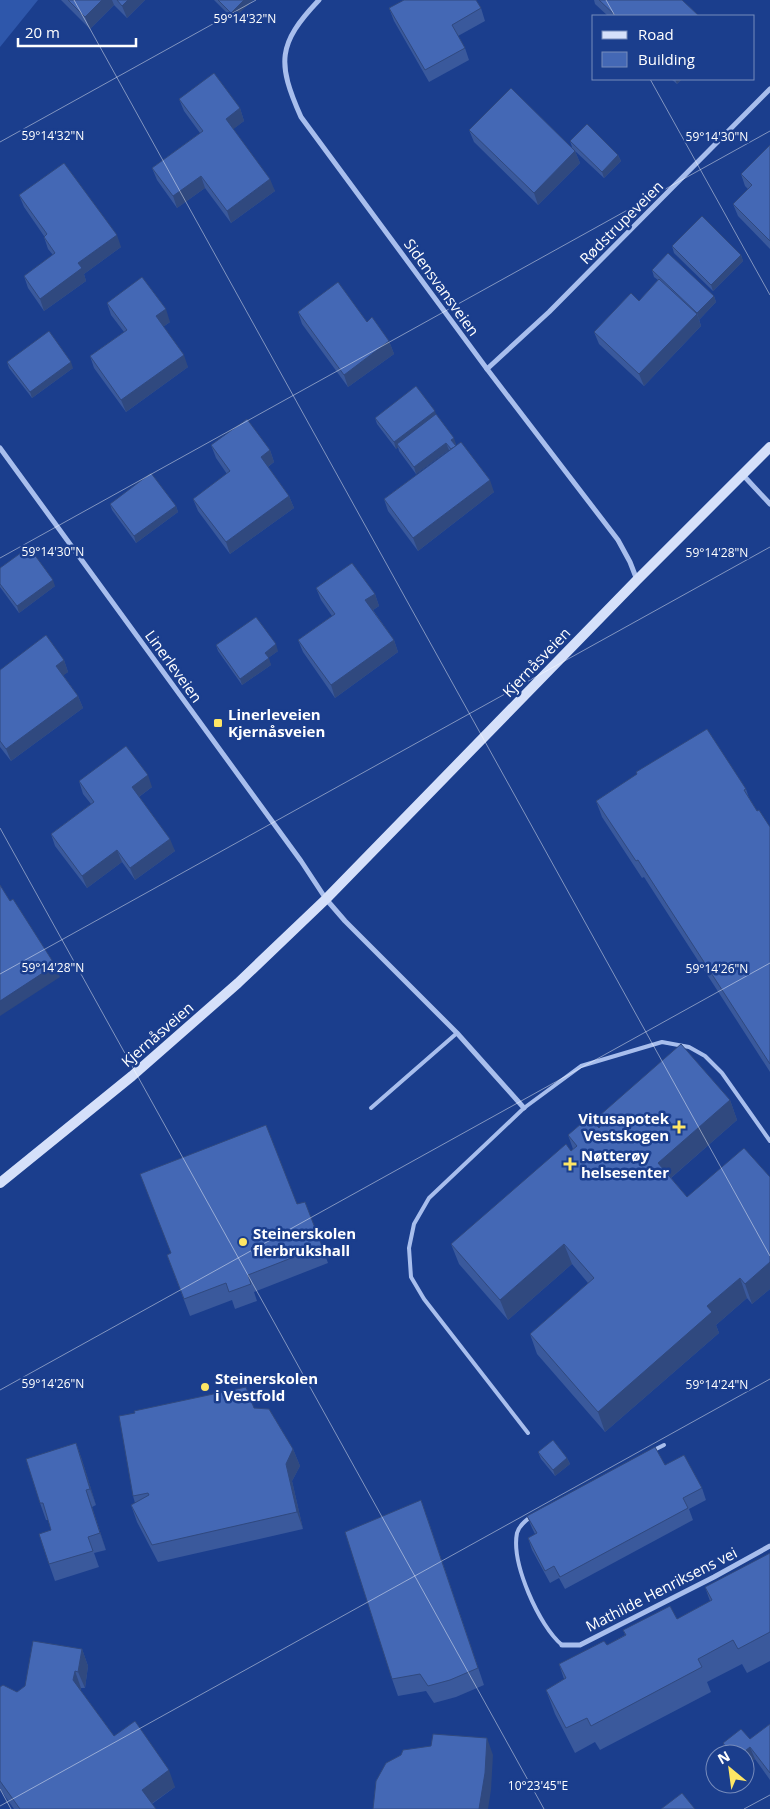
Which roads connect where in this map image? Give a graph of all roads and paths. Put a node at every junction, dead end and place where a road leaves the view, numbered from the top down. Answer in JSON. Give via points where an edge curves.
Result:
{"nodes":[{"id":1,"x":319,"y":0,"type":"edge"},
{"id":2,"x":770,"y":89,"type":"edge"},
{"id":3,"x":486,"y":369,"type":"junction"},
{"id":4,"x":770,"y":447,"type":"edge"},
{"id":5,"x":0,"y":448,"type":"edge"},
{"id":6,"x":743,"y":474,"type":"junction"},
{"id":7,"x":770,"y":504,"type":"edge"},
{"id":8,"x":637,"y":580,"type":"junction"},
{"id":9,"x":326,"y":899,"type":"junction"},
{"id":10,"x":457,"y":1033,"type":"junction"},
{"id":11,"x":371,"y":1108,"type":"dead end"},
{"id":12,"x":524,"y":1108,"type":"junction"},
{"id":13,"x":770,"y":1141,"type":"edge"},
{"id":14,"x":0,"y":1183,"type":"edge"},
{"id":15,"x":528,"y":1433,"type":"dead end"},
{"id":16,"x":664,"y":1445,"type":"dead end"},
{"id":17,"x":646,"y":1454,"type":"edge"},
{"id":18,"x":535,"y":1514,"type":"edge"},
{"id":19,"x":770,"y":1546,"type":"edge"},
{"id":20,"x":562,"y":1645,"type":"joint"}],
"edges":[{"from":1,"to":3,"type":"street","name":"Sidensvansveien","via":[[304,15],[286,45],[284,71],[294,102],[301,117]]},
{"from":2,"to":3,"type":"street","name":"Rødstrupeveien","via":[[549,312]]},
{"from":3,"to":8,"type":"street","name":"Sidensvansveien","via":[[618,540]]},
{"from":4,"to":6,"type":"main road","name":"Kjernåsveien"},
{"from":5,"to":9,"type":"street","name":"Linerleveien","via":[[296,853]]},
{"from":6,"to":7,"type":"street"},
{"from":6,"to":8,"type":"main road","name":"Kjernåsveien"},
{"from":8,"to":9,"type":"main road","name":"Kjernåsveien"},
{"from":9,"to":10,"type":"street"},
{"from":9,"to":14,"type":"main road","name":"Kjernåsveien","via":[[238,983],[132,1076]]},
{"from":10,"to":11,"type":"lane"},
{"from":10,"to":12,"type":"street"},
{"from":12,"to":13,"type":"lane","via":[[581,1066],[662,1042],[689,1047],[705,1056],[722,1073]]},
{"from":12,"to":15,"type":"lane","via":[[429,1198],[414,1224],[409,1248],[411,1277],[424,1299]]},
{"from":16,"to":17,"type":"lane"},
{"from":18,"to":20,"type":"lane","via":[[517,1532],[516,1550],[539,1615]]},
{"from":19,"to":20,"type":"street","name":"Mathilde Henriksens vei","via":[[714,1578],[580,1645]]}]}
